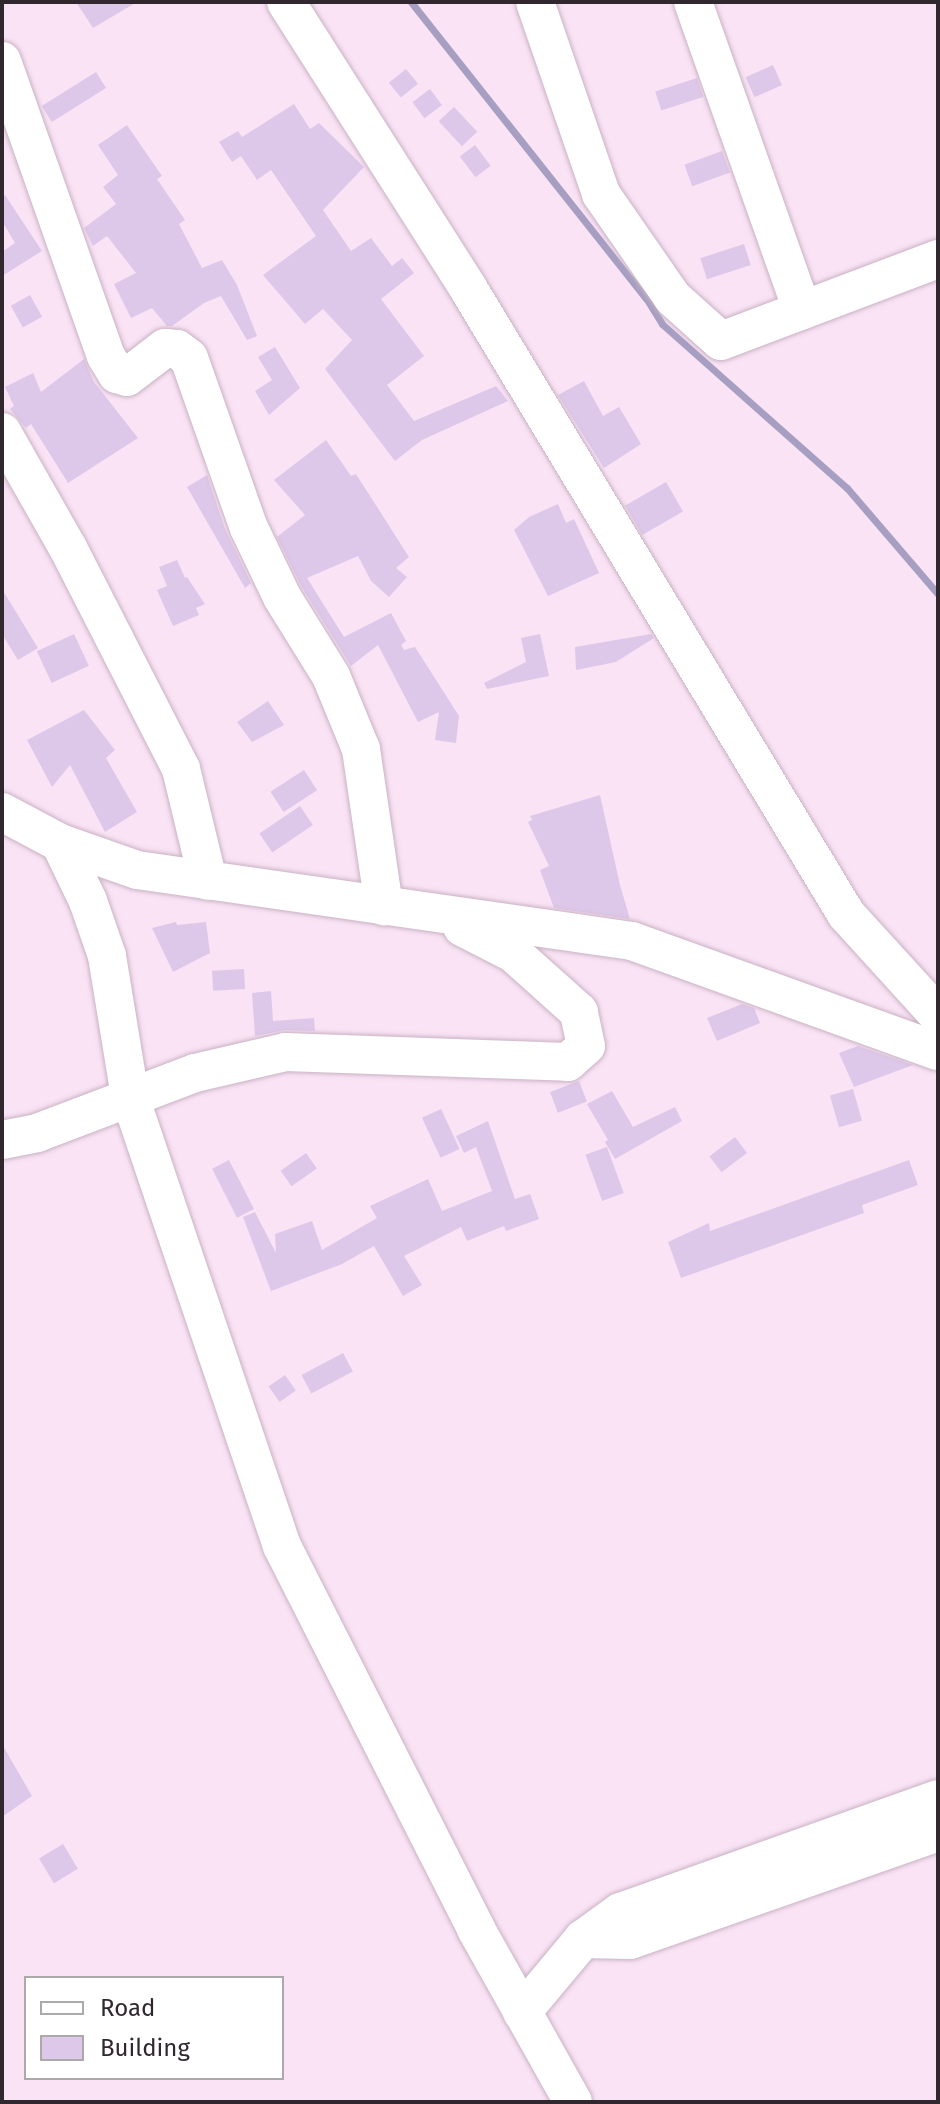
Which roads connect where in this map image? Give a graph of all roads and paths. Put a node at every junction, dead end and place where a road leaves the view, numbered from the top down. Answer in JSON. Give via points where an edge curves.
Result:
{"nodes":[{"id":1,"x":286,"y":2,"type":"edge"},
{"id":2,"x":535,"y":2,"type":"edge"},
{"id":3,"x":693,"y":2,"type":"edge"},
{"id":4,"x":2,"y":61,"type":"edge"},
{"id":5,"x":938,"y":259,"type":"edge"},
{"id":6,"x":802,"y":310,"type":"junction"},
{"id":7,"x":2,"y":432,"type":"edge"},
{"id":8,"x":2,"y":812,"type":"edge"},
{"id":9,"x":60,"y":843,"type":"junction"},
{"id":10,"x":208,"y":881,"type":"junction"},
{"id":11,"x":384,"y":906,"type":"junction"},
{"id":12,"x":435,"y":913,"type":"junction"},
{"id":13,"x":938,"y":1015,"type":"edge"},
{"id":14,"x":938,"y":1051,"type":"edge"},
{"id":15,"x":130,"y":1097,"type":"junction"},
{"id":16,"x":2,"y":1140,"type":"edge"},
{"id":17,"x":938,"y":1799,"type":"edge"},
{"id":18,"x":938,"y":1832,"type":"edge"},
{"id":19,"x":625,"y":1926,"type":"junction"},
{"id":20,"x":522,"y":2012,"type":"junction"},
{"id":21,"x":573,"y":2102,"type":"edge"}],
"edges":[{"from":1,"to":13,"type":"street","via":[[468,288],[846,914]]},
{"from":2,"to":6,"type":"street","via":[[601,194],[673,298],[721,341]]},
{"from":3,"to":6,"type":"street"},
{"from":4,"to":11,"type":"street","via":[[111,365],[127,377],[165,348],[189,358],[249,528],[282,597],[331,676],[361,749]]},
{"from":5,"to":6,"type":"street"},
{"from":7,"to":10,"type":"street","via":[[181,769]]},
{"from":8,"to":9,"type":"street"},
{"from":9,"to":10,"type":"street","via":[[137,870]]},
{"from":9,"to":15,"type":"street","via":[[107,956]]},
{"from":10,"to":11,"type":"street"},
{"from":11,"to":12,"type":"street"},
{"from":12,"to":14,"type":"street","via":[[632,941]]},
{"from":12,"to":15,"type":"street","via":[[513,953],[579,1012],[586,1046],[568,1062],[285,1052],[195,1073]]},
{"from":15,"to":16,"type":"street","via":[[37,1133]]},
{"from":15,"to":20,"type":"street","via":[[282,1546]]},
{"from":17,"to":19,"type":"street"},
{"from":18,"to":19,"type":"street"},
{"from":19,"to":20,"type":"street","via":[[583,1939]]},
{"from":20,"to":21,"type":"street"}]}
